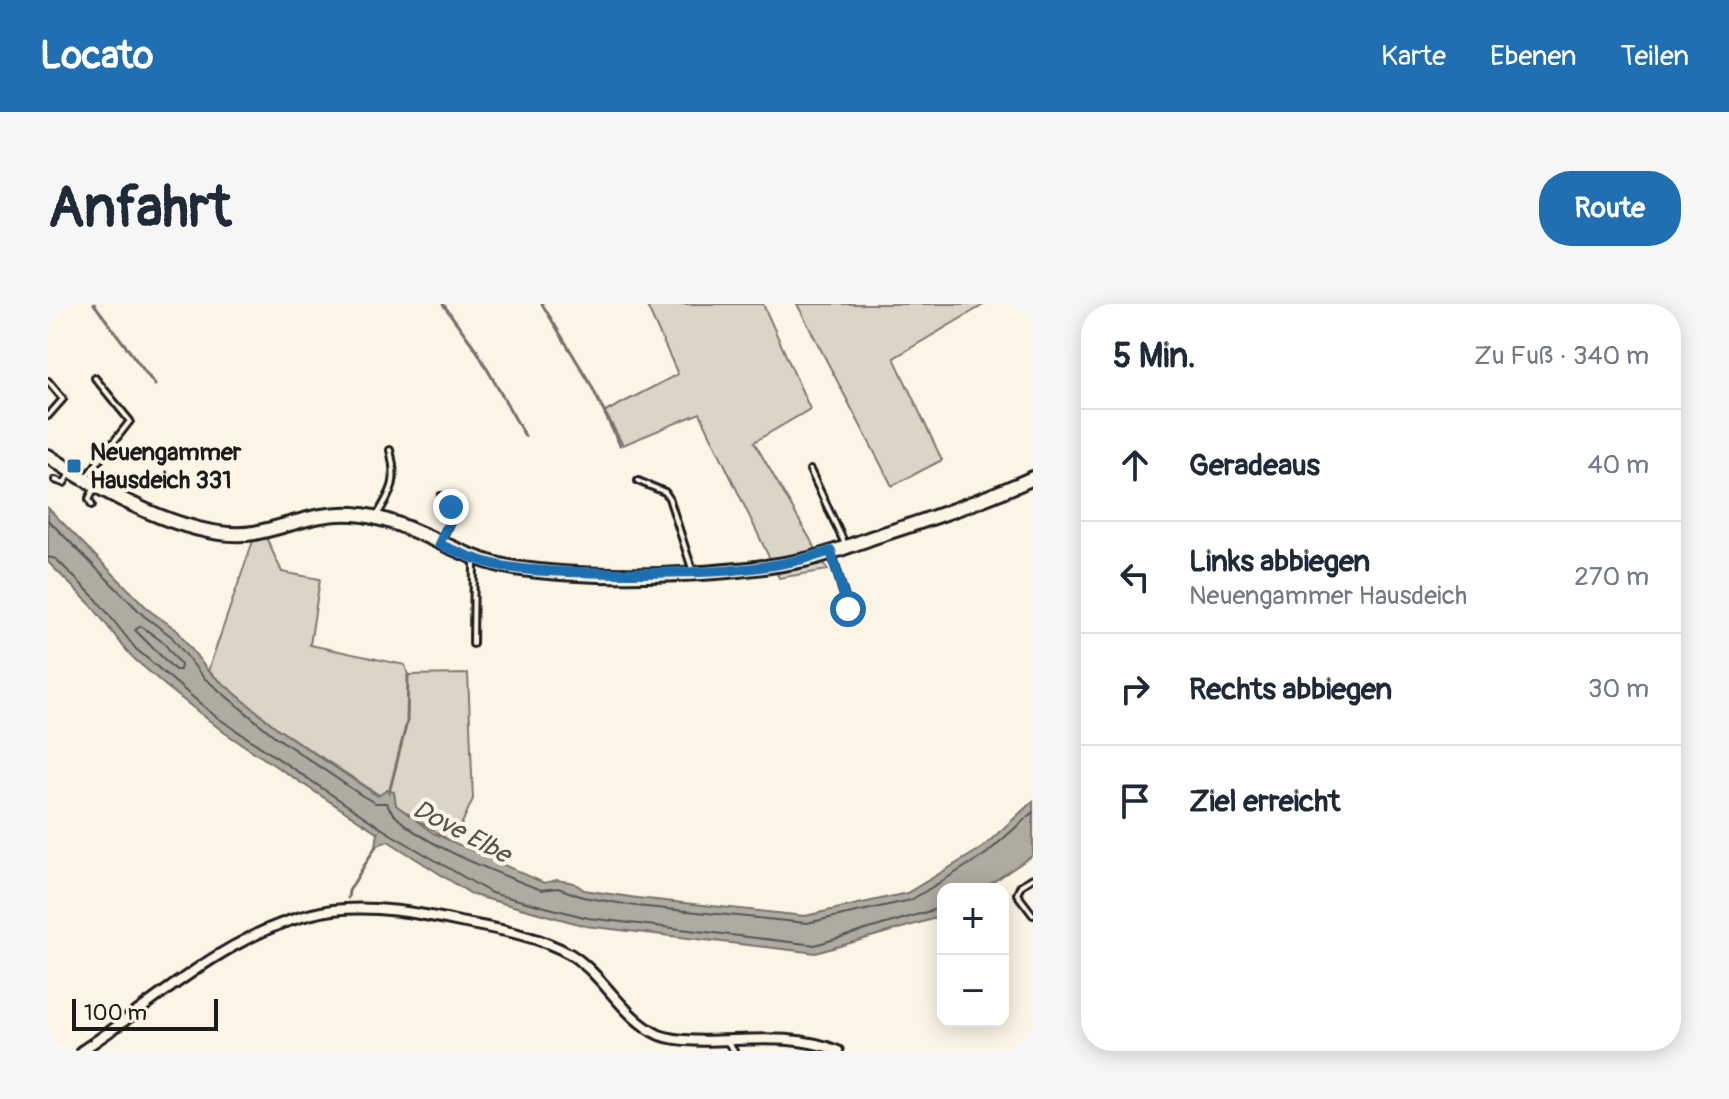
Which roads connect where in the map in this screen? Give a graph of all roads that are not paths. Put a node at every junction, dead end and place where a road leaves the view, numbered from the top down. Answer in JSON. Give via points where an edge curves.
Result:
{"nodes":[{"id":1,"x":95,"y":378,"type":"dead end"},
{"id":2,"x":48,"y":381,"type":"edge"},
{"id":3,"x":48,"y":416,"type":"edge"},
{"id":4,"x":390,"y":450,"type":"dead end"},
{"id":5,"x":48,"y":456,"type":"edge"},
{"id":6,"x":72,"y":470,"type":"junction"},
{"id":7,"x":810,"y":470,"type":"dead end"},
{"id":8,"x":1033,"y":478,"type":"edge"},
{"id":9,"x":55,"y":480,"type":"dead end"},
{"id":10,"x":91,"y":480,"type":"junction"},
{"id":11,"x":638,"y":481,"type":"dead end"},
{"id":12,"x":441,"y":496,"type":"dead end"},
{"id":13,"x":92,"y":505,"type":"dead end"},
{"id":14,"x":374,"y":519,"type":"junction"},
{"id":15,"x":439,"y":544,"type":"junction"},
{"id":16,"x":846,"y":547,"type":"junction"},
{"id":17,"x":831,"y":551,"type":"junction"},
{"id":18,"x":474,"y":558,"type":"junction"},
{"id":19,"x":693,"y":572,"type":"junction"},
{"id":20,"x":848,"y":609,"type":"dead end"},
{"id":21,"x":473,"y":644,"type":"dead end"},
{"id":22,"x":1033,"y":878,"type":"edge"},
{"id":23,"x":1033,"y":915,"type":"edge"},
{"id":24,"x":727,"y":1041,"type":"junction"},
{"id":25,"x":81,"y":1051,"type":"edge"},
{"id":26,"x":734,"y":1051,"type":"edge"},
{"id":27,"x":838,"y":1051,"type":"edge"}],
"edges":[{"from":1,"to":10,"type":"lane","via":[[130,421]]},
{"from":2,"to":3,"type":"lane","via":[[63,399]]},
{"from":4,"to":14,"type":"lane","via":[[394,489]]},
{"from":5,"to":6,"type":"street"},
{"from":6,"to":9,"type":"lane","via":[[64,483]]},
{"from":6,"to":10,"type":"street"},
{"from":7,"to":16,"type":"lane"},
{"from":8,"to":16,"type":"street"},
{"from":10,"to":13,"type":"lane"},
{"from":10,"to":14,"type":"street","via":[[174,523],[226,536],[330,514]]},
{"from":11,"to":19,"type":"lane","via":[[669,498]]},
{"from":12,"to":15,"type":"lane","via":[[453,514]]},
{"from":14,"to":15,"type":"street"},
{"from":15,"to":18,"type":"street"},
{"from":16,"to":17,"type":"street"},
{"from":17,"to":19,"type":"street","via":[[747,569]]},
{"from":17,"to":20,"type":"lane"},
{"from":18,"to":19,"type":"street","via":[[515,568]]},
{"from":18,"to":21,"type":"lane"},
{"from":22,"to":23,"type":"lane","via":[[1017,894]]},
{"from":24,"to":25,"type":"street","via":[[660,1036],[592,971],[545,942],[413,913],[333,910],[245,939]]},
{"from":24,"to":26,"type":"lane"},
{"from":24,"to":27,"type":"street","via":[[784,1038]]}]}
